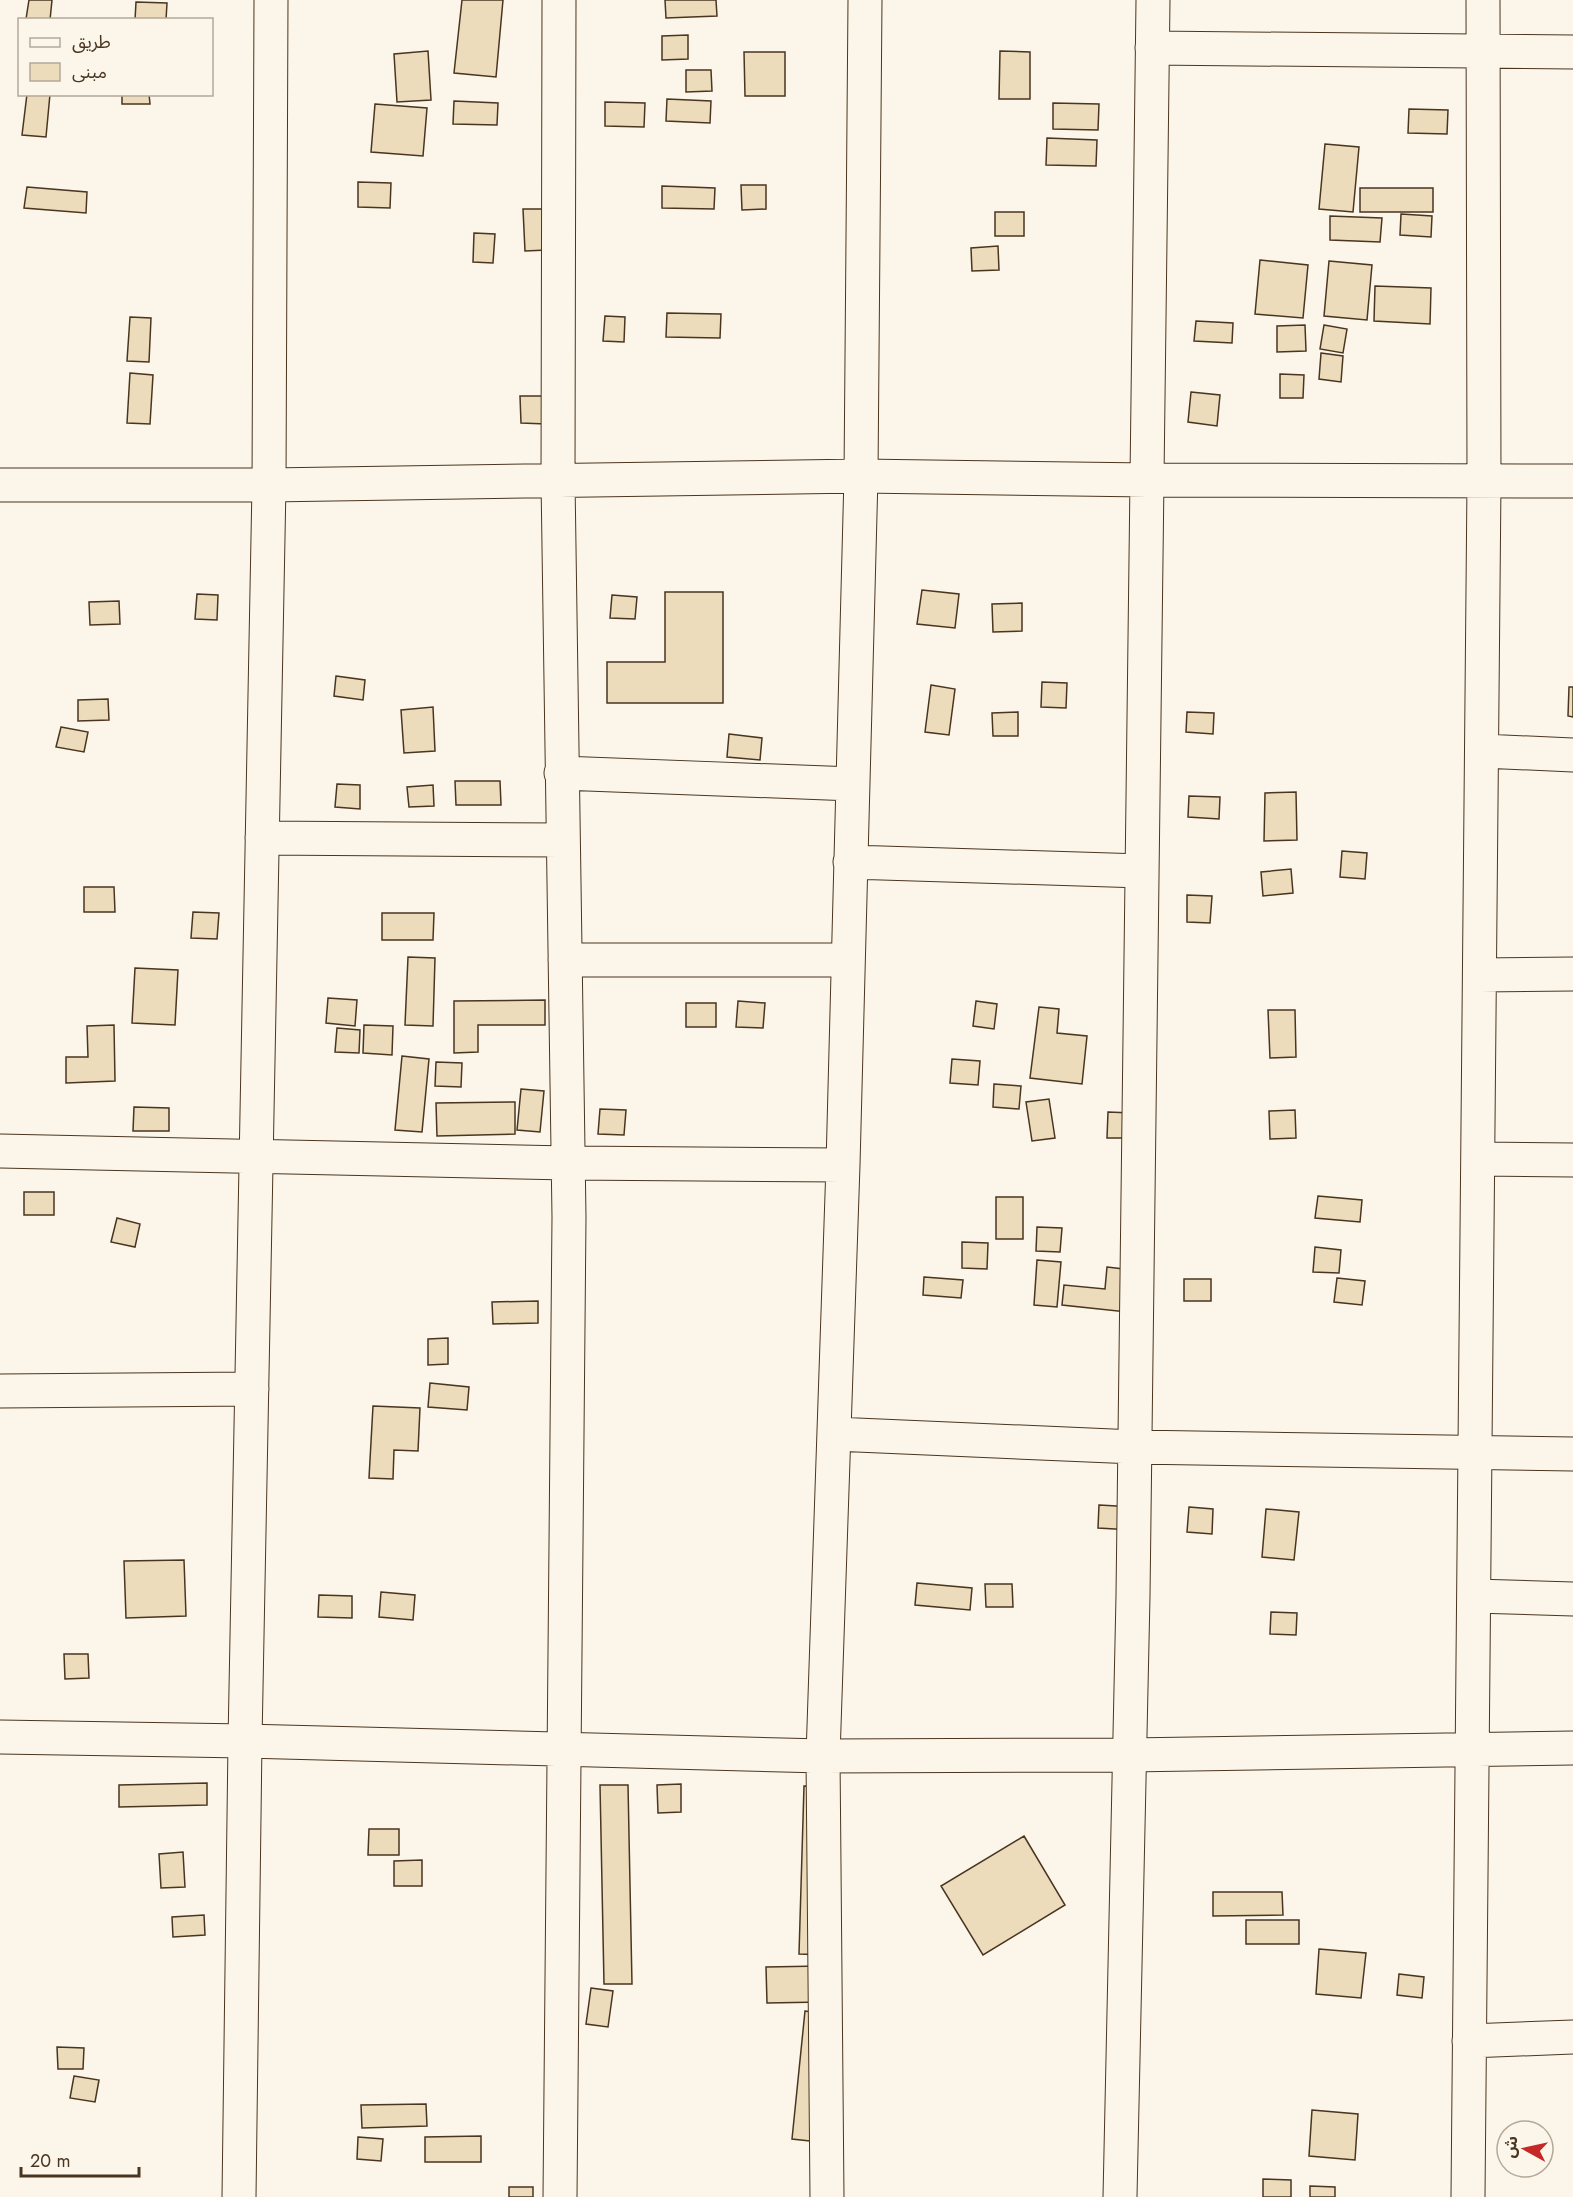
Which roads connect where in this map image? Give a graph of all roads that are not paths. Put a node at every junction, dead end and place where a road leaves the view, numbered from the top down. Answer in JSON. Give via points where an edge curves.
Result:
{"nodes":[{"id":1,"x":271,"y":0,"type":"edge"},
{"id":2,"x":559,"y":0,"type":"edge"},
{"id":3,"x":866,"y":0,"type":"edge"},
{"id":4,"x":1153,"y":0,"type":"edge"},
{"id":5,"x":1483,"y":0,"type":"edge"},
{"id":6,"x":1152,"y":48,"type":"junction"},
{"id":7,"x":1573,"y":52,"type":"edge"},
{"id":8,"x":1482,"y":53,"type":"junction"},
{"id":9,"x":861,"y":476,"type":"junction"},
{"id":10,"x":558,"y":480,"type":"junction"},
{"id":11,"x":1148,"y":480,"type":"junction"},
{"id":12,"x":1573,"y":481,"type":"edge"},
{"id":13,"x":1484,"y":482,"type":"junction"},
{"id":14,"x":269,"y":484,"type":"junction"},
{"id":15,"x":0,"y":485,"type":"edge"},
{"id":16,"x":1482,"y":751,"type":"junction"},
{"id":17,"x":1573,"y":755,"type":"edge"},
{"id":18,"x":561,"y":773,"type":"junction"},
{"id":19,"x":853,"y":784,"type":"junction"},
{"id":20,"x":262,"y":838,"type":"junction"},
{"id":21,"x":563,"y":840,"type":"junction"},
{"id":22,"x":850,"y":862,"type":"junction"},
{"id":23,"x":1142,"y":871,"type":"junction"},
{"id":24,"x":565,"y":960,"type":"junction"},
{"id":25,"x":848,"y":960,"type":"junction"},
{"id":26,"x":1573,"y":974,"type":"edge"},
{"id":27,"x":1480,"y":975,"type":"junction"},
{"id":28,"x":0,"y":1151,"type":"edge"},
{"id":29,"x":256,"y":1157,"type":"junction"},
{"id":30,"x":1479,"y":1159,"type":"junction"},
{"id":31,"x":1573,"y":1160,"type":"edge"},
{"id":32,"x":568,"y":1162,"type":"junction"},
{"id":33,"x":843,"y":1165,"type":"junction"},
{"id":34,"x":252,"y":1389,"type":"junction"},
{"id":35,"x":0,"y":1391,"type":"edge"},
{"id":36,"x":834,"y":1434,"type":"junction"},
{"id":37,"x":1135,"y":1447,"type":"junction"},
{"id":38,"x":1476,"y":1454,"type":"junction"},
{"id":39,"x":1573,"y":1455,"type":"edge"},
{"id":40,"x":1474,"y":1596,"type":"junction"},
{"id":41,"x":1573,"y":1599,"type":"edge"},
{"id":42,"x":0,"y":1737,"type":"edge"},
{"id":43,"x":245,"y":1741,"type":"junction"},
{"id":44,"x":1573,"y":1748,"type":"edge"},
{"id":45,"x":564,"y":1749,"type":"junction"},
{"id":46,"x":1472,"y":1750,"type":"junction"},
{"id":47,"x":1129,"y":1755,"type":"junction"},
{"id":48,"x":823,"y":1756,"type":"junction"},
{"id":49,"x":1573,"y":2037,"type":"edge"},
{"id":50,"x":1469,"y":2041,"type":"junction"},
{"id":51,"x":239,"y":2197,"type":"edge"},
{"id":52,"x":560,"y":2197,"type":"edge"},
{"id":53,"x":827,"y":2197,"type":"edge"},
{"id":54,"x":1120,"y":2197,"type":"edge"},
{"id":55,"x":1468,"y":2197,"type":"edge"}],
"edges":[{"from":1,"to":14,"type":"street"},
{"from":2,"to":10,"type":"street"},
{"from":3,"to":9,"type":"street"},
{"from":4,"to":6,"type":"street"},
{"from":5,"to":8,"type":"street"},
{"from":6,"to":8,"type":"street"},
{"from":6,"to":11,"type":"street"},
{"from":7,"to":8,"type":"street"},
{"from":8,"to":13,"type":"street"},
{"from":9,"to":10,"type":"street"},
{"from":9,"to":11,"type":"street"},
{"from":9,"to":19,"type":"street"},
{"from":10,"to":14,"type":"street"},
{"from":10,"to":18,"type":"street"},
{"from":11,"to":13,"type":"street"},
{"from":11,"to":23,"type":"street"},
{"from":12,"to":13,"type":"street"},
{"from":13,"to":16,"type":"street"},
{"from":14,"to":15,"type":"street"},
{"from":14,"to":20,"type":"street"},
{"from":16,"to":17,"type":"street"},
{"from":16,"to":27,"type":"street"},
{"from":18,"to":19,"type":"street"},
{"from":18,"to":21,"type":"street"},
{"from":19,"to":22,"type":"street"},
{"from":20,"to":21,"type":"street"},
{"from":20,"to":29,"type":"street"},
{"from":21,"to":24,"type":"street"},
{"from":22,"to":23,"type":"street"},
{"from":22,"to":25,"type":"street"},
{"from":23,"to":37,"type":"street"},
{"from":24,"to":25,"type":"street"},
{"from":24,"to":32,"type":"street"},
{"from":25,"to":33,"type":"street"},
{"from":26,"to":27,"type":"street"},
{"from":27,"to":30,"type":"street"},
{"from":28,"to":29,"type":"street"},
{"from":29,"to":32,"type":"street"},
{"from":29,"to":34,"type":"street"},
{"from":30,"to":31,"type":"street"},
{"from":30,"to":38,"type":"street"},
{"from":32,"to":33,"type":"street"},
{"from":32,"to":45,"type":"street"},
{"from":33,"to":36,"type":"street"},
{"from":34,"to":35,"type":"street"},
{"from":34,"to":43,"type":"street"},
{"from":36,"to":37,"type":"street"},
{"from":36,"to":48,"type":"street"},
{"from":37,"to":38,"type":"street"},
{"from":37,"to":47,"type":"street"},
{"from":38,"to":39,"type":"street"},
{"from":38,"to":40,"type":"street"},
{"from":40,"to":41,"type":"street"},
{"from":40,"to":46,"type":"street"},
{"from":42,"to":43,"type":"street"},
{"from":43,"to":45,"type":"street"},
{"from":43,"to":51,"type":"street"},
{"from":44,"to":46,"type":"street"},
{"from":45,"to":48,"type":"street"},
{"from":45,"to":52,"type":"street"},
{"from":46,"to":47,"type":"street"},
{"from":46,"to":50,"type":"street"},
{"from":47,"to":48,"type":"street"},
{"from":47,"to":54,"type":"street"},
{"from":48,"to":53,"type":"street"},
{"from":49,"to":50,"type":"street"},
{"from":50,"to":55,"type":"street"}]}
